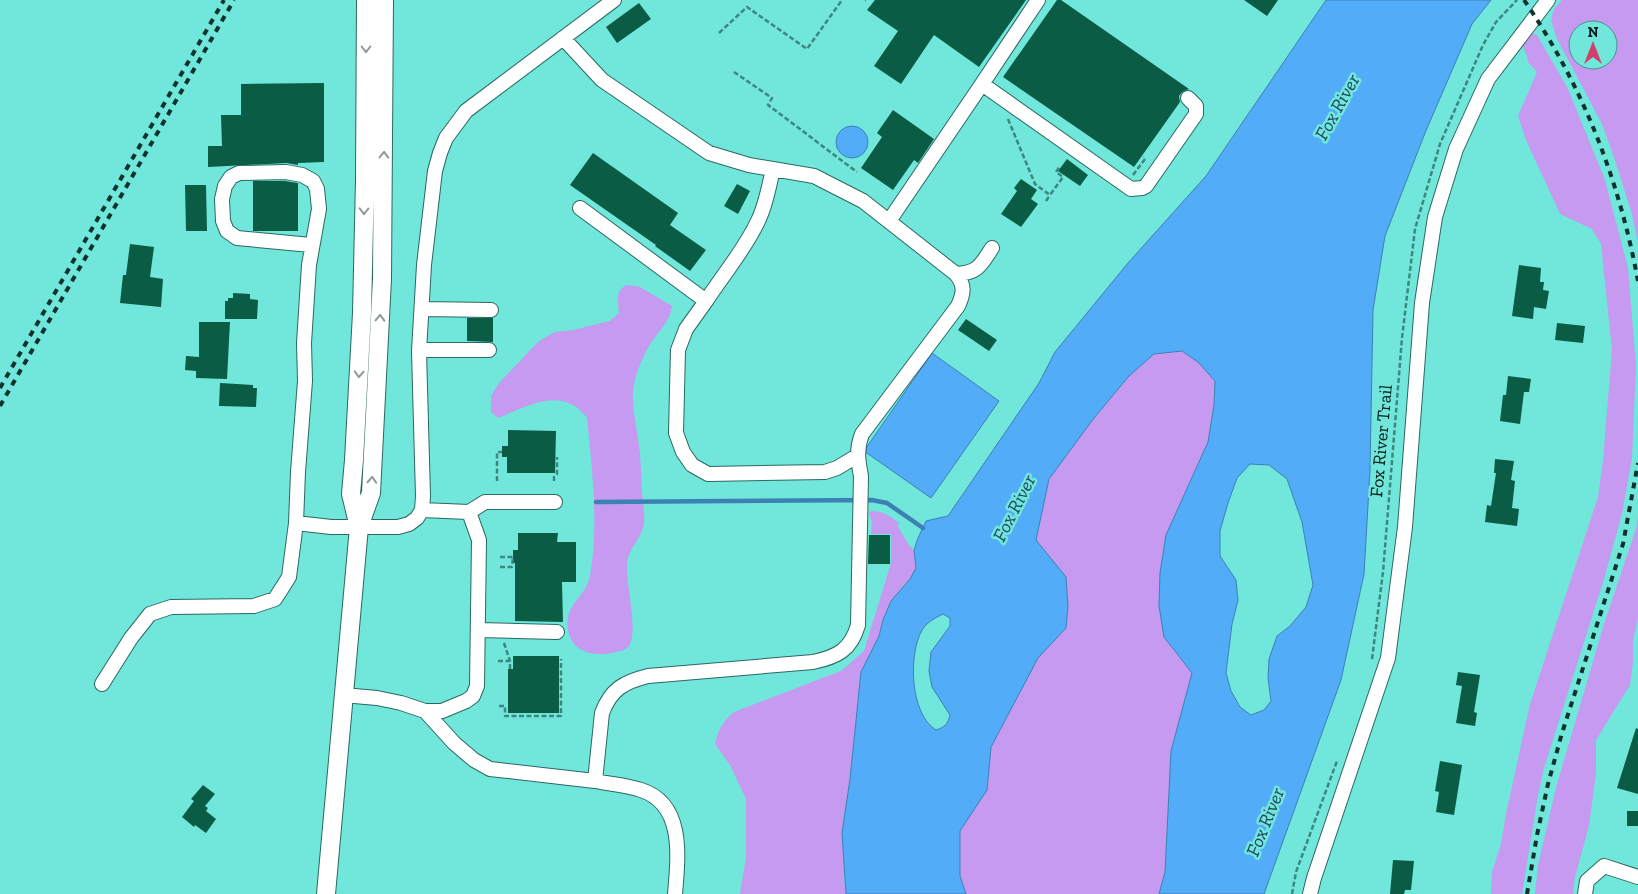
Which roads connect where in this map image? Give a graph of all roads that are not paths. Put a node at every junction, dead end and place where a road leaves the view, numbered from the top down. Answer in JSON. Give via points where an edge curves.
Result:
{"nodes":[{"id":1,"x":366,"y":0,"type":"edge"},
{"id":2,"x":384,"y":0,"type":"edge"},
{"id":3,"x":614,"y":0,"type":"edge"},
{"id":4,"x":1038,"y":0,"type":"edge"},
{"id":5,"x":1548,"y":0,"type":"edge"},
{"id":6,"x":563,"y":38,"type":"junction"},
{"id":7,"x":982,"y":84,"type":"junction"},
{"id":8,"x":1188,"y":98,"type":"dead end"},
{"id":9,"x":773,"y":169,"type":"junction"},
{"id":10,"x":580,"y":208,"type":"dead end"},
{"id":11,"x":889,"y":221,"type":"junction"},
{"id":12,"x":311,"y":245,"type":"junction"},
{"id":13,"x":992,"y":248,"type":"dead end"},
{"id":14,"x":956,"y":274,"type":"junction"},
{"id":15,"x":706,"y":301,"type":"junction"},
{"id":16,"x":422,"y":309,"type":"junction"},
{"id":17,"x":491,"y":310,"type":"dead end"},
{"id":18,"x":419,"y":350,"type":"junction"},
{"id":19,"x":489,"y":350,"type":"dead end"},
{"id":20,"x":857,"y":456,"type":"junction"},
{"id":21,"x":556,"y":502,"type":"dead end"},
{"id":22,"x":422,"y":510,"type":"junction"},
{"id":23,"x":469,"y":512,"type":"junction"},
{"id":24,"x":296,"y":523,"type":"junction"},
{"id":25,"x":359,"y":526,"type":"junction"},
{"id":26,"x":478,"y":630,"type":"junction"},
{"id":27,"x":557,"y":632,"type":"dead end"},
{"id":28,"x":102,"y":684,"type":"dead end"},
{"id":29,"x":343,"y":695,"type":"junction"},
{"id":30,"x":425,"y":711,"type":"junction"},
{"id":31,"x":595,"y":781,"type":"junction"},
{"id":32,"x":1638,"y":877,"type":"edge"},
{"id":33,"x":326,"y":894,"type":"edge"},
{"id":34,"x":675,"y":894,"type":"edge"},
{"id":35,"x":1310,"y":894,"type":"edge"},
{"id":36,"x":1585,"y":894,"type":"edge"}],
"edges":[{"from":1,"to":25,"type":"main road","one_way":true,"via":[[362,313],[351,494]]},
{"from":25,"to":2,"type":"main road","one_way":true,"via":[[371,493],[379,362]]},
{"from":3,"to":6,"type":"street"},
{"from":4,"to":7,"type":"street"},
{"from":5,"to":35,"type":"street","via":[[1488,79],[1456,149],[1435,217],[1422,303],[1405,528],[1388,658]]},
{"from":6,"to":9,"type":"street","via":[[602,80],[709,153]]},
{"from":6,"to":16,"type":"street","via":[[466,111],[446,138],[435,171]]},
{"from":7,"to":8,"type":"street","via":[[1131,189],[1146,186],[1196,114],[1196,106]]},
{"from":7,"to":11,"type":"street"},
{"from":9,"to":11,"type":"street","via":[[814,176],[863,201]]},
{"from":9,"to":15,"type":"street","via":[[759,220]]},
{"from":10,"to":15,"type":"street"},
{"from":11,"to":14,"type":"street"},
{"from":12,"to":12,"type":"street","via":[[319,209],[313,181],[286,172],[239,173],[231,177],[222,199],[227,232],[238,238]]},
{"from":12,"to":24,"type":"street"},
{"from":13,"to":14,"type":"street","via":[[980,267],[972,272]]},
{"from":14,"to":20,"type":"street","via":[[963,286],[958,306],[862,434]]},
{"from":15,"to":20,"type":"street","via":[[686,329],[678,350],[676,433],[692,465],[708,474],[825,472]]},
{"from":16,"to":17,"type":"street"},
{"from":16,"to":18,"type":"street"},
{"from":18,"to":19,"type":"street"},
{"from":18,"to":22,"type":"street"},
{"from":20,"to":31,"type":"street","via":[[860,476],[858,625],[849,645],[828,659],[814,662],[631,680],[613,693],[602,714]]},
{"from":21,"to":23,"type":"street","via":[[485,502]]},
{"from":22,"to":23,"type":"street"},
{"from":22,"to":25,"type":"street","via":[[409,524],[398,527]]},
{"from":23,"to":26,"type":"street","via":[[479,540]]},
{"from":24,"to":25,"type":"street"},
{"from":24,"to":28,"type":"street","via":[[289,577],[275,599],[254,606],[171,608],[150,614]]},
{"from":25,"to":29,"type":"main road"},
{"from":26,"to":27,"type":"street"},
{"from":26,"to":30,"type":"street","via":[[477,686],[473,696],[442,711]]},
{"from":29,"to":30,"type":"street","via":[[393,701]]},
{"from":29,"to":33,"type":"main road"},
{"from":30,"to":31,"type":"street","via":[[454,743],[490,769]]},
{"from":31,"to":34,"type":"street","via":[[642,790],[666,810],[677,836]]},
{"from":32,"to":36,"type":"street","via":[[1604,866],[1587,881]]}]}
